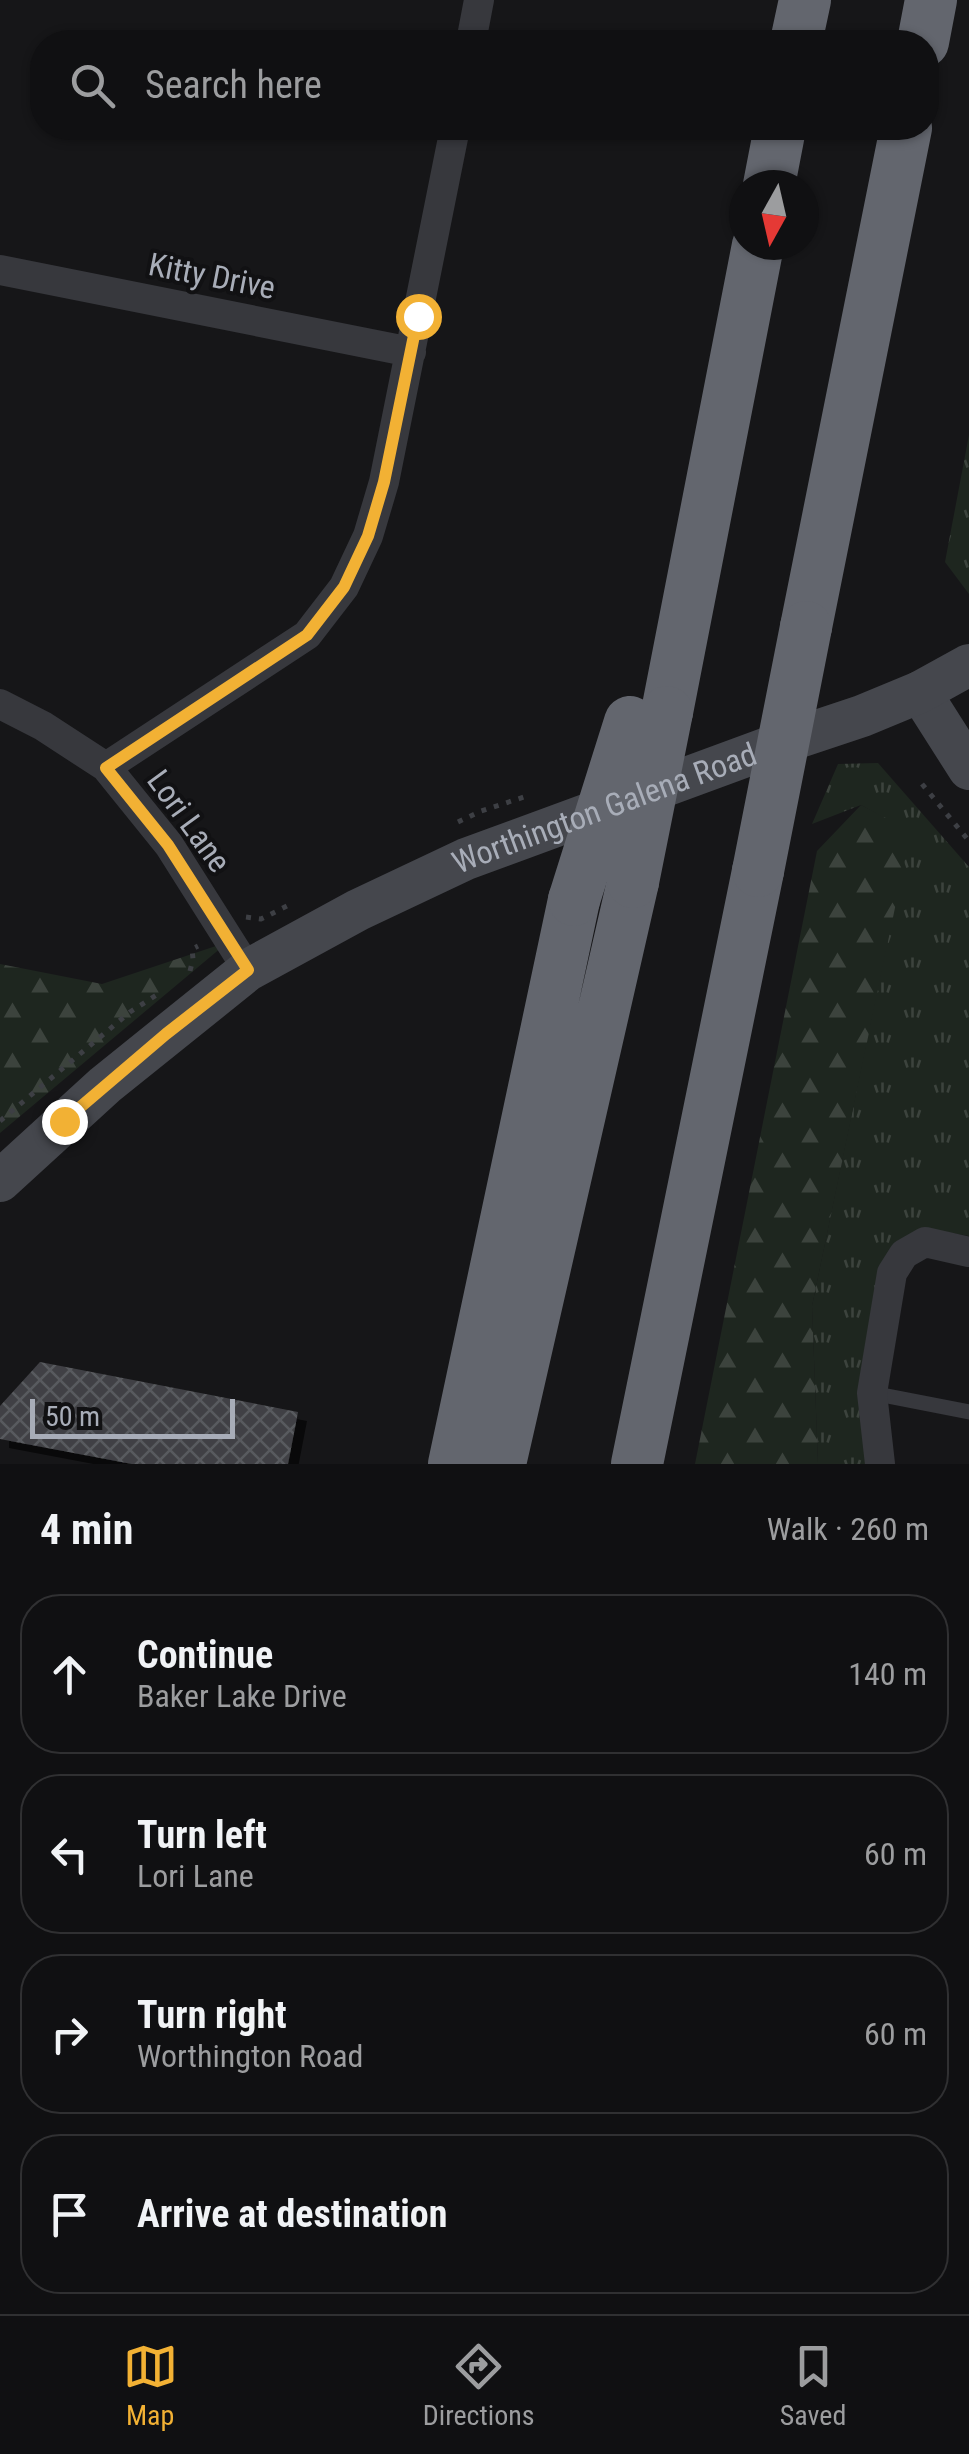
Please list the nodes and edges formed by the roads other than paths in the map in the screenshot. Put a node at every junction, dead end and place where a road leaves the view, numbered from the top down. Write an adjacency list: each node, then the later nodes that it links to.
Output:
1 (479, 0): 4 (street)
2 (805, 0): 5 (highway)
3 (931, 0): 6 (highway)
4 (473, 30)
5 (799, 30)
6 (925, 30)
7 (452, 140): 13 (street)
8 (778, 140): 10 (highway)
9 (904, 140): 27 (highway, bridge)
10 (772, 170)
11 (755, 260): 17 (highway)
12 (0, 270): 13 (street, Kitty Drive)
13 (412, 352): 18 (street)
14 (969, 666): 15 (main road, Worthington Galena Road)
15 (920, 692): 19 (main road); 20 (main road, Worthington Galena Road)
16 (0, 704): 18 (street, Lori Lane)
17 (648, 717): 25 (highway, bridge); 26 (highway, bridge)
18 (106, 768): 20 (street, Lori Lane)
19 (969, 769)
20 (248, 970): 21 (main road, Worthington Galena Road)
21 (0, 1180)
22 (969, 1252): 23 (street)
23 (872, 1393): 24 (lane); 28 (street)
24 (969, 1412)
25 (454, 1464)
26 (500, 1464)
27 (640, 1464)
28 (880, 1464)

